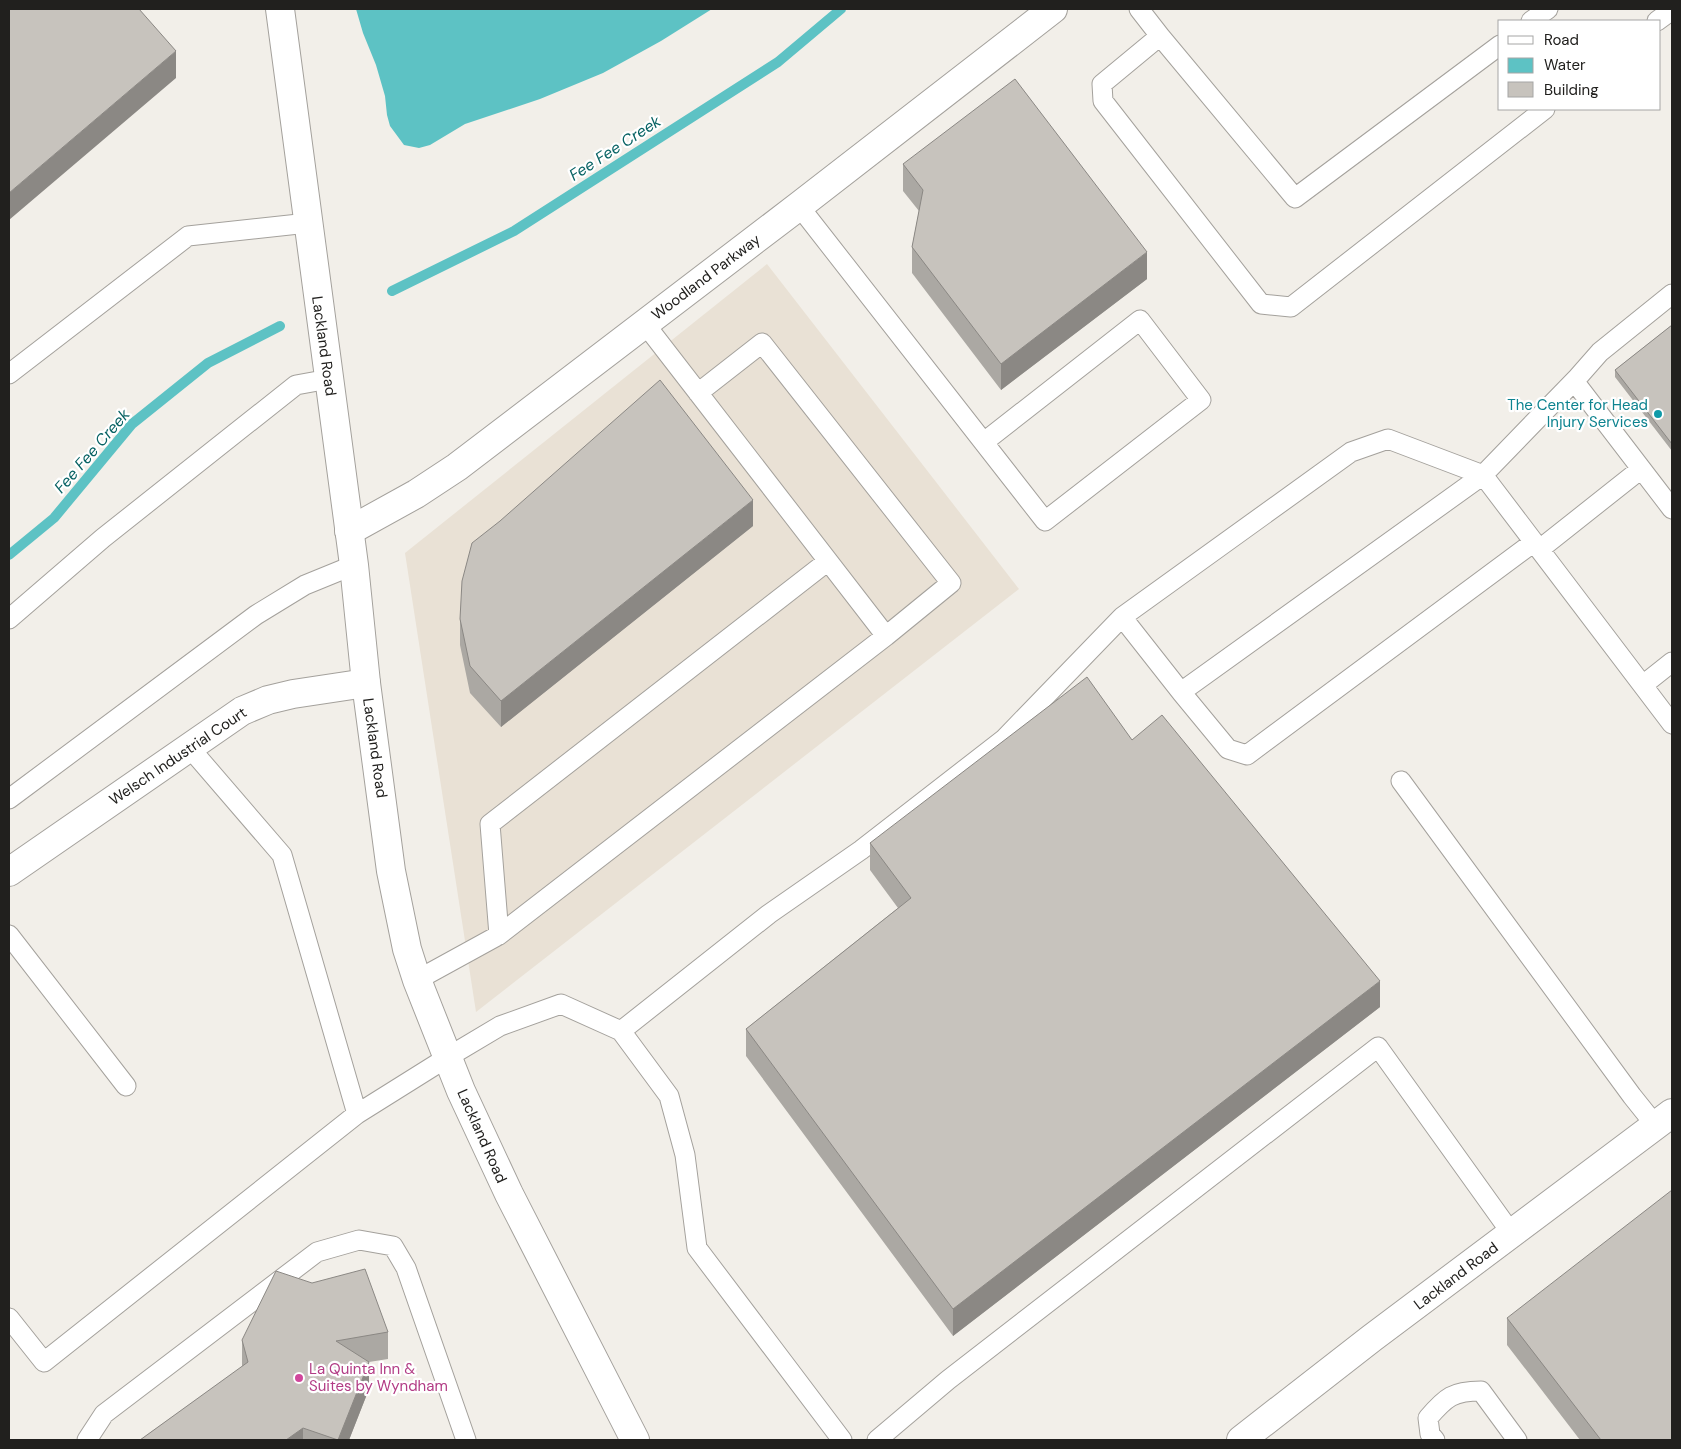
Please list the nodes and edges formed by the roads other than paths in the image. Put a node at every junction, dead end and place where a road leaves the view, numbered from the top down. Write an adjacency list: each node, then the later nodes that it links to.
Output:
1 (280, 9): 12 (street, Lackland Road)
2 (1053, 9): 11 (street, Woodland Parkway)
3 (1139, 9): 8 (lane)
4 (1548, 9): 6 (lane)
5 (1672, 10): 7 (lane)
6 (1532, 20)
7 (1658, 20)
8 (1160, 36): 9 (lane); 10 (lane)
9 (1498, 46)
10 (1544, 110)
11 (799, 206): 14 (street, Woodland Parkway); 19 (lane)
12 (308, 223): 15 (lane); 16 (street, Lackland Road)
13 (1672, 294): 17 (lane)
14 (644, 324): 18 (lane); 23 (street, Woodland Parkway)
15 (9, 374)
16 (329, 379): 23 (street, Lackland Road); 28 (lane)
17 (1574, 381): 20 (lane); 21 (lane)
18 (698, 394): 25 (lane); 29 (lane)
19 (984, 442): 19 (lane)
20 (1641, 469): 22 (lane); 24 (lane)
21 (1483, 475): 24 (lane); 27 (lane); 33 (lane)
22 (1672, 509)
23 (350, 530): 26 (street, Lackland Road)
24 (1537, 546): 32 (lane); 33 (lane)
25 (828, 561): 29 (lane); 40 (lane)
26 (354, 565): 31 (street, Lackland Road); 37 (lane)
27 (1122, 617): 33 (lane); 42 (lane)
28 (9, 618)
29 (886, 636): 40 (lane)
30 (1672, 662): 32 (lane)
31 (366, 683): 35 (street, Welsch Industrial Court); 41 (street, Lackland Road)
32 (1643, 684): 34 (lane)
33 (1181, 692)
34 (1672, 724)
35 (189, 747): 38 (street, Welsch Industrial Court); 45 (lane)
36 (1401, 781): 46 (lane)
37 (9, 799)
38 (9, 872)
39 (9, 936): 44 (lane)
40 (499, 936): 41 (lane)
41 (417, 980): 43 (street, Lackland Road)
42 (621, 1031): 43 (lane); 52 (lane)
43 (448, 1057): 45 (lane); 51 (street, Lackland Road)
44 (126, 1086)
45 (357, 1114): 48 (lane)
46 (1664, 1119): 47 (street, Lackland Road)
47 (1512, 1234): 53 (lane); 54 (street, Lackland Road)
48 (9, 1318)
49 (87, 1440): 50 (lane)
50 (466, 1440)
51 (635, 1440)
52 (842, 1440)
53 (877, 1440)
54 (1241, 1440)
55 (1435, 1440): 56 (lane)
56 (1517, 1440)

